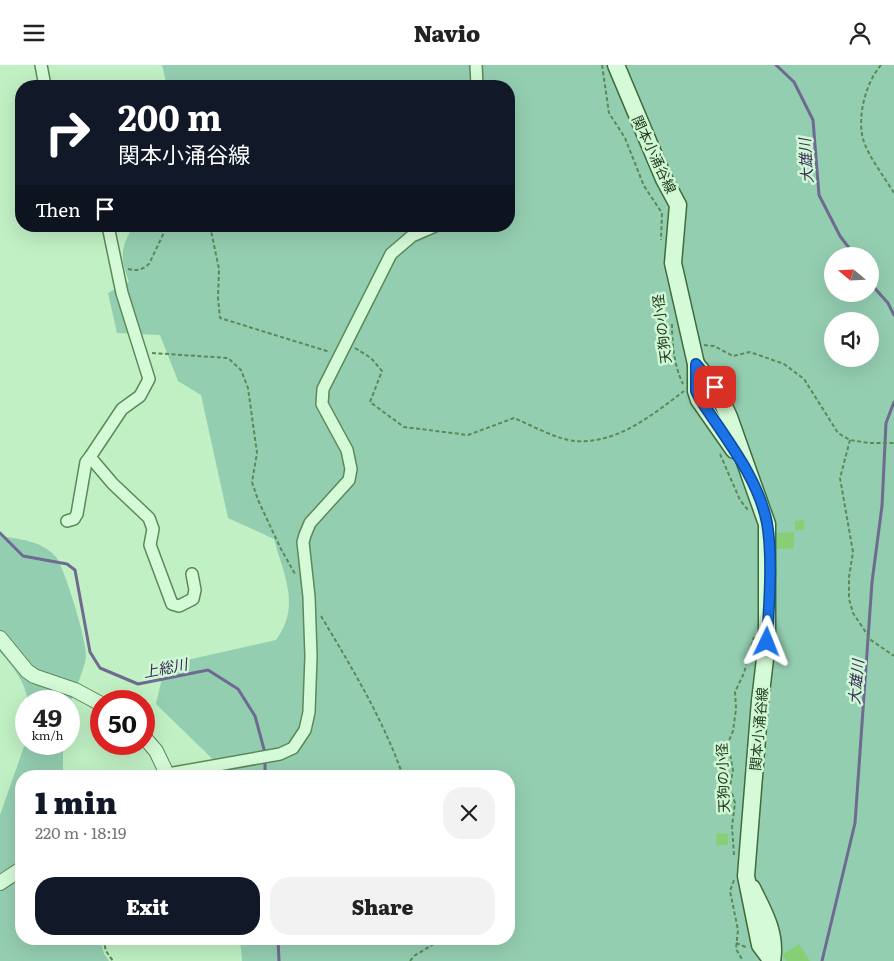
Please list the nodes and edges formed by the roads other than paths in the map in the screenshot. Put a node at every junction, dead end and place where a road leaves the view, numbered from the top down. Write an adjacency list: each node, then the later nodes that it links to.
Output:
1 (41, 65): 4 (street)
2 (476, 65): 5 (street)
3 (616, 65): 18 (main road, 関本小涌谷線)
4 (44, 80)
5 (477, 80)
6 (109, 232): 8 (street)
7 (420, 232): 15 (street)
8 (90, 457): 9 (street); 10 (street)
9 (67, 521)
10 (192, 573)
11 (0, 638): 12 (street)
12 (90, 698)
13 (155, 750): 14 (street)
14 (166, 770)
15 (195, 770)
16 (15, 873): 17 (street)
17 (0, 883)
18 (772, 961)

